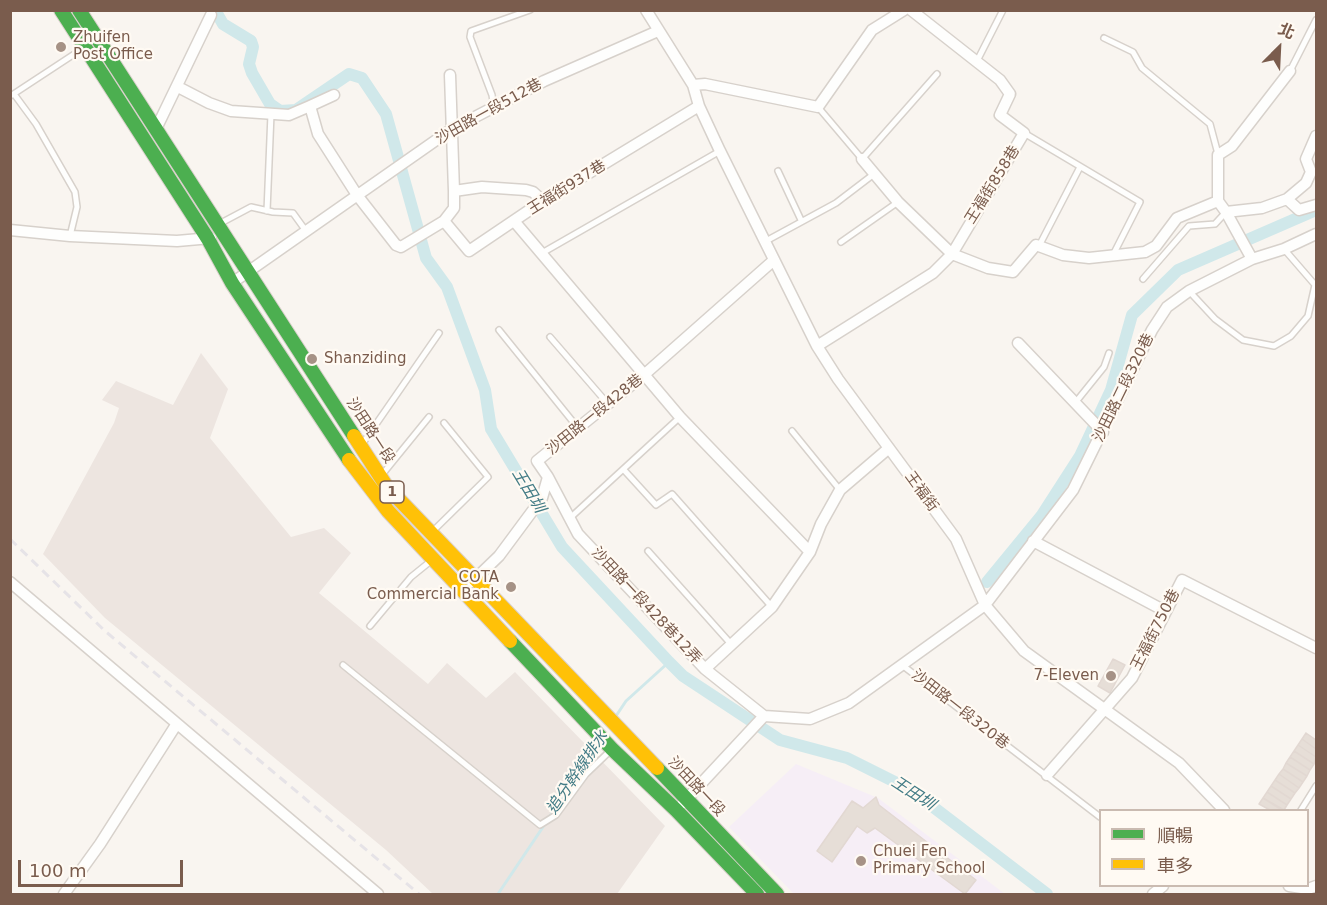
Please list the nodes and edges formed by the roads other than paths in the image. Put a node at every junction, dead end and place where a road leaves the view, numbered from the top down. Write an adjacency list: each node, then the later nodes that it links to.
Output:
1 (61, 10): 12 (main road, 沙田路一段 / 1)
2 (79, 10): 26 (main road, 沙田路一段 / 1)
3 (530, 10): 24 (lane)
4 (646, 10): 10 (street)
5 (904, 10): 23 (street)
6 (911, 10): 13 (street, 王福街858巷)
7 (1003, 10): 13 (lane)
8 (212, 15): 18 (street)
9 (1317, 20): 14 (lane)
10 (658, 31): 17 (street); 24 (street, 沙田路一段512巷)
11 (1104, 39): 31 (lane)
12 (85, 47): 19 (lane); 53 (main road, 沙田路一段 / 1)
13 (976, 62): 28 (street, 王福街858巷)
14 (1290, 70): 31 (street)
15 (937, 74): 32 (lane)
16 (450, 75): 27 (street)
17 (693, 85): 22 (street); 23 (street)
18 (178, 87): 25 (street); 26 (street)
19 (12, 95): 52 (lane)
20 (334, 95): 21 (street)
21 (310, 106): 25 (street); 37 (street)
22 (699, 106): 30 (street, 王福街); 39 (street, 王福街937巷)
23 (818, 106): 32 (lane)
24 (494, 108): 27 (street, 沙田路一段512巷)
25 (271, 114): 43 (lane)
26 (156, 129): 48 (main road, 沙田路一段 / 1)
27 (452, 129): 36 (street); 37 (street, 沙田路一段512巷)
28 (1024, 133): 33 (lane); 59 (street, 王福街858巷)
29 (1317, 136): 38 (street)
30 (720, 151): 54 (street, 王福街); 58 (lane)
31 (1218, 155): 40 (street)
32 (862, 159): 35 (street)
33 (1080, 167): 56 (lane); 60 (lane)
34 (778, 171): 45 (lane)
35 (874, 174): 41 (street); 45 (lane)
36 (454, 191): 39 (street); 46 (street)
37 (357, 195): 46 (street); 50 (street, 沙田路一段512巷)
38 (1287, 199): 42 (street); 44 (street)
39 (543, 201): 47 (street, 王福街937巷)
40 (1218, 201): 44 (street); 60 (street)
41 (898, 202): 55 (lane); 59 (street)
42 (1317, 205)
43 (267, 211): 48 (lane); 50 (lane)
44 (1226, 212): 61 (street); 64 (lane)
45 (801, 220): 54 (lane)
46 (444, 221): 47 (street, 王福街937巷)
47 (514, 221): 58 (street)
48 (221, 229): 53 (street); 63 (main road, 沙田路一段 / 1)
49 (10, 230): 52 (street)
50 (306, 231): 63 (street, 沙田路一段512巷)
51 (1317, 234): 57 (street, 沙田路二段320巷)
52 (70, 236): 53 (street)
53 (208, 239): 65 (main road, 沙田路一段 / 1)
54 (764, 242): 62 (street, 王福街)
55 (841, 242)
56 (1039, 246): 59 (street); 60 (street)
57 (1284, 249): 61 (street, 沙田路二段320巷); 66 (lane)
58 (541, 254): 74 (street)
59 (952, 254): 72 (street, 王福街858巷)
60 (1113, 255)
61 (1252, 259): 67 (street, 沙田路二段320巷)
62 (774, 260): 72 (street, 王福街); 74 (street, 沙田路一段428巷)
63 (246, 272): 65 (street, 沙田路一段512巷); 83 (main road, 沙田路一段 / 1)
64 (1143, 279)
65 (232, 283): 94 (main road, 沙田路一段 / 1)
66 (1316, 285): 67 (lane)
67 (1189, 291): 82 (street, 沙田路二段320巷)
68 (499, 330): 80 (lane)
69 (439, 333): 83 (lane)
70 (550, 337): 75 (lane)
71 (1018, 343): 76 (street)
72 (817, 346): 84 (street, 王福街)
73 (1109, 353): 76 (lane)
74 (645, 374): 75 (street, 沙田路一段428巷); 78 (street)
75 (608, 404): 80 (street, 沙田路一段428巷)
76 (1074, 404): 82 (street)
77 (429, 417): 86 (lane)
78 (681, 417): 85 (lane); 93 (street)
79 (444, 423): 90 (lane)
80 (578, 428): 87 (street, 沙田路一段428巷)
81 (792, 431): 88 (lane)
82 (1103, 432): 91 (street, 沙田路二段320巷)
83 (360, 447): 86 (main road, 沙田路一段 / 1)
84 (889, 448): 88 (street); 98 (street, 王福街)
85 (624, 470): 89 (lane); 99 (lane)
86 (380, 477): 90 (main road, 沙田路一段 / 1)
87 (548, 477): 89 (street, 沙田路一段428巷12弄); 95 (street, 沙田路一段428巷)
88 (840, 490): 93 (street)
89 (570, 518): 106 (street, 沙田路一段428巷12弄)
90 (431, 533): 95 (main road, 沙田路一段 / 1)
91 (1033, 541): 98 (street, 沙田路二段320巷); 100 (street)
92 (648, 551): 103 (lane)
93 (810, 552): 99 (street)
94 (432, 560): 97 (main road, 沙田路一段 / 1); 101 (lane)
95 (475, 579): 97 (street, 沙田路一段428巷); 113 (main road, 沙田路一段 / 1)
96 (10, 582): 109 (street)
97 (464, 590): 110 (main road, 沙田路一段 / 1)
98 (985, 605): 105 (street, 沙田路一段320巷); 107 (street, 王福街)
99 (772, 607): 103 (street)
100 (1166, 611): 102 (street, 王福街750巷); 107 (street, 王福街750巷)
101 (370, 626)
102 (1315, 643)
103 (731, 644): 106 (street)
104 (343, 665): 110 (lane)
105 (902, 665): 108 (street); 111 (lane, 沙田路一段320巷)
106 (705, 669): 108 (street, 沙田路一段428巷12弄)
107 (1103, 707): 111 (street, 王福街750巷); 114 (street, 王福街)
108 (764, 716): 113 (street)
109 (176, 725): 119 (street); 120 (street)
110 (612, 749): 113 (main road, 沙田路一段 / 1)
111 (1047, 775): 116 (lane, 沙田路一段320巷)
112 (1317, 786): 115 (lane)
113 (681, 805): 121 (main road, 沙田路一段 / 1); 122 (main road, 沙田路一段 / 1)
114 (1223, 809)
115 (1302, 809)
116 (1099, 815)
117 (1317, 886): 118 (street)
118 (1298, 887)
119 (64, 894)
120 (378, 894)
121 (756, 894)
122 (777, 894)

